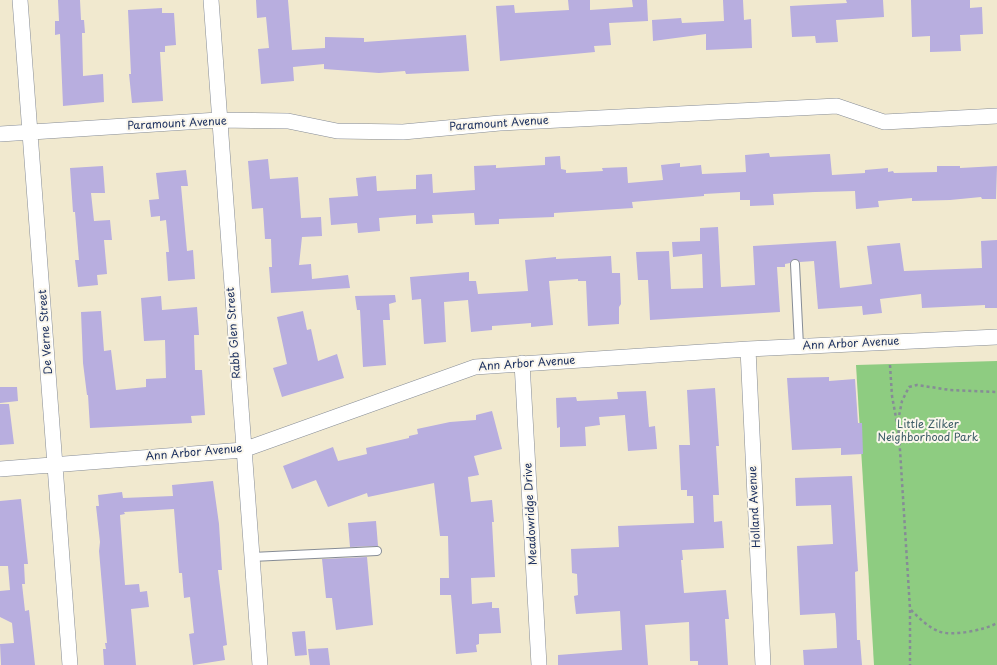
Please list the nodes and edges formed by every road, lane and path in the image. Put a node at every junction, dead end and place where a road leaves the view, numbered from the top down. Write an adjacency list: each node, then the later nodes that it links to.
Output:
1 (20, 0): 5 (street, De Verne Street)
2 (211, 0): 4 (street, Rabb Glen Street)
3 (997, 116): 4 (street, Paramount Avenue)
4 (218, 120): 5 (street, Paramount Avenue); 15 (street, Rabb Glen Street)
5 (30, 132): 6 (street, Paramount Avenue); 16 (street, De Verne Street)
6 (0, 134)
7 (795, 264): 9 (lane)
8 (997, 337): 9 (street, Ann Arbor Avenue)
9 (799, 346): 10 (street, Ann Arbor Avenue)
10 (748, 349): 11 (street, Ann Arbor Avenue); 25 (street, Holland Avenue)
11 (522, 363): 15 (street, Ann Arbor Avenue); 24 (street, Meadowridge Drive)
12 (890, 364): 14 (path)
13 (997, 392): 14 (path)
14 (897, 424): 20 (path)
15 (242, 450): 16 (street, Ann Arbor Avenue); 19 (street, Rabb Glen Street)
16 (55, 465): 17 (street, Ann Arbor Avenue); 22 (street, De Verne Street)
17 (0, 469)
18 (377, 551): 19 (lane)
19 (252, 557): 23 (street, Rabb Glen Street)
20 (910, 610): 21 (path); 26 (path)
21 (997, 623)
22 (70, 665)
23 (260, 665)
24 (539, 665)
25 (763, 665)
26 (910, 665)

